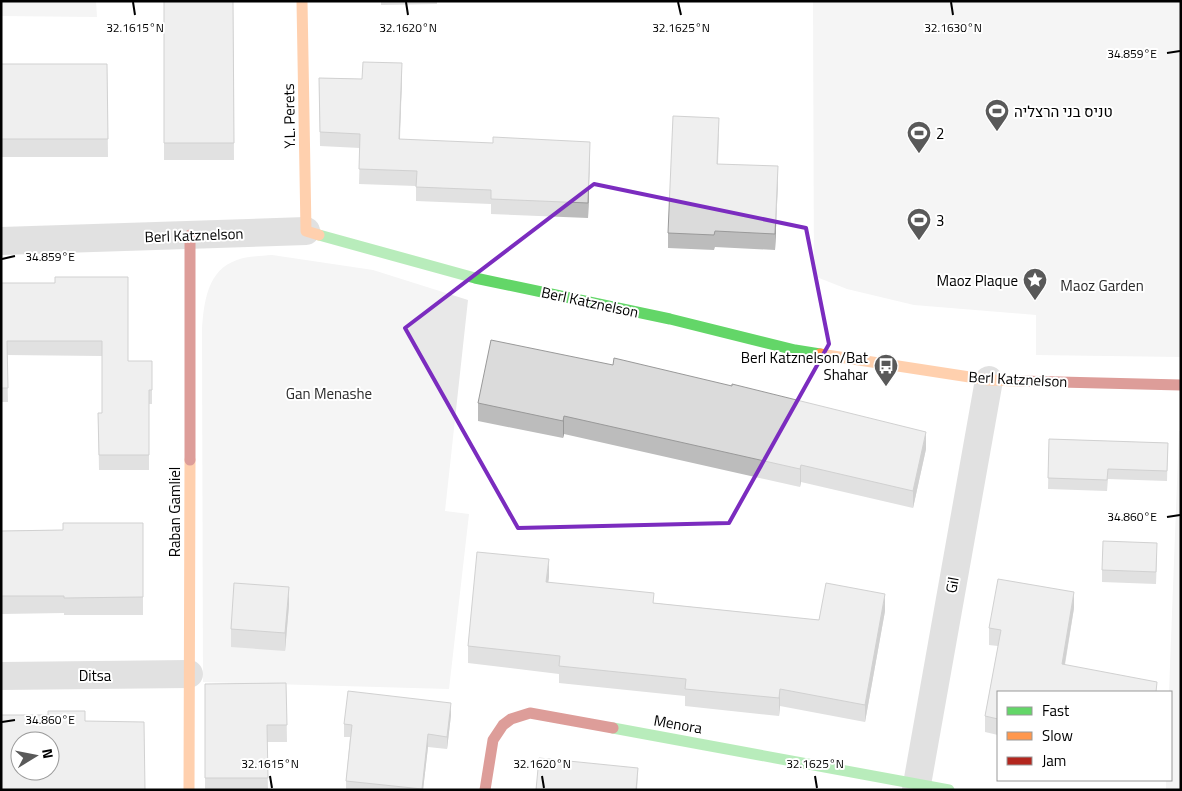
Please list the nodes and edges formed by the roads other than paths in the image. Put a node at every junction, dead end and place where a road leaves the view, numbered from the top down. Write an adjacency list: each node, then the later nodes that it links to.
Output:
1 (302, 1): 2 (street, Y.L. Perets)
2 (306, 231): 3 (street, Berl Katznelson); 5 (street, Berl Katznelson)
3 (190, 235): 4 (street, Berl Katznelson); 7 (street, Raban Gamliel)
4 (1, 241)
5 (988, 380): 6 (street, Berl Katznelson); 9 (street, Gil)
6 (1181, 385)
7 (189, 674): 8 (street, Ditsa); 10 (street, Raban Gamliel)
8 (1, 676)
9 (917, 786): 11 (street, Menora); 12 (street, Menora)
10 (189, 790)
11 (485, 790)
12 (949, 790)

